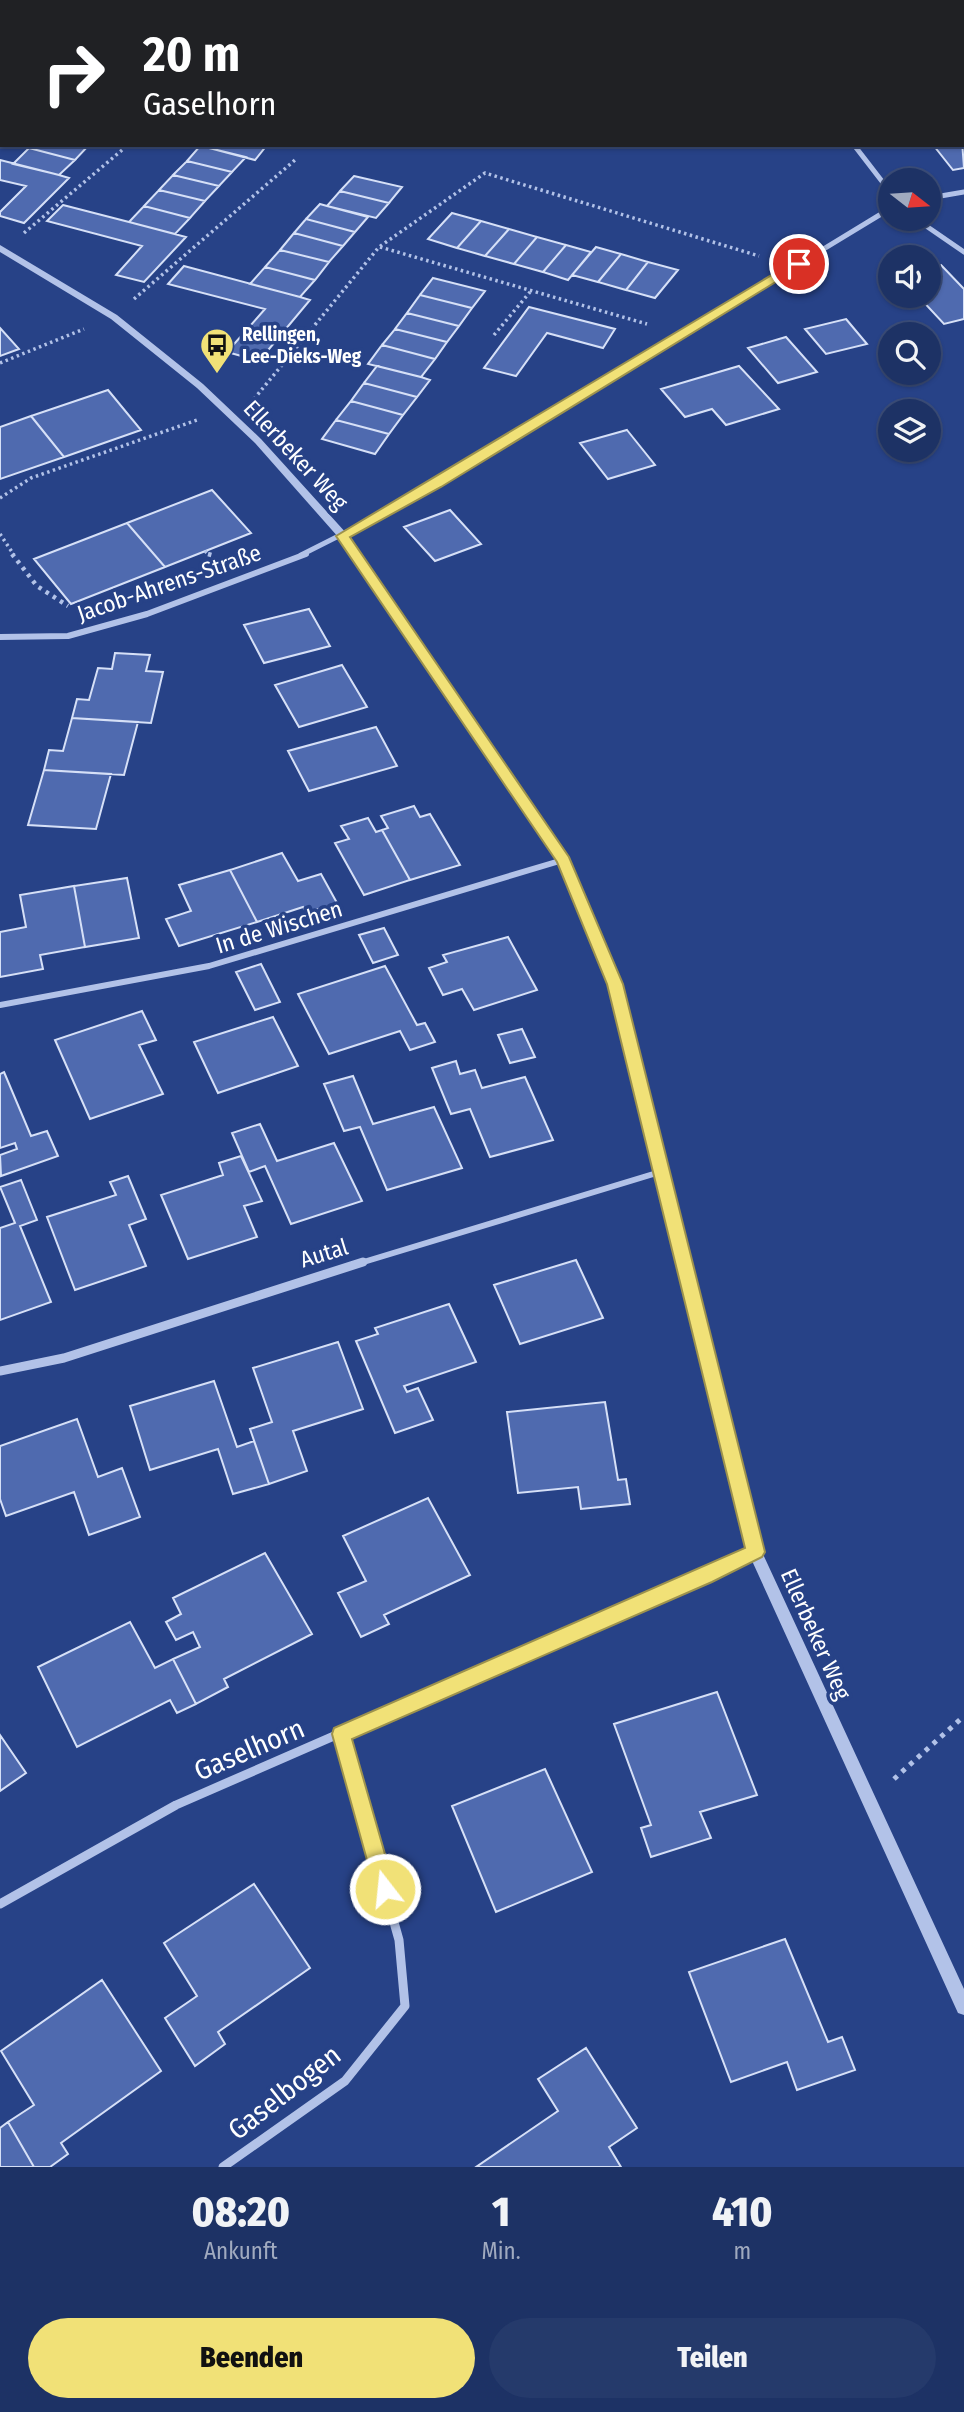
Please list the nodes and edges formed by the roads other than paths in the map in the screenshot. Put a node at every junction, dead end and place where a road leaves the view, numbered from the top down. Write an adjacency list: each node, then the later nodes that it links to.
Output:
1 (856, 147): 2 (street)
2 (878, 176)
3 (964, 192): 4 (street)
4 (942, 196)
5 (878, 216): 9 (street, Jacob-Ahrens-Straße)
6 (933, 231): 8 (street)
7 (0, 248): 9 (street, Ellerbeker Weg)
8 (964, 253)
9 (343, 536): 10 (street, Jacob-Ahrens-Straße); 11 (street, Ellerbeker Weg)
10 (0, 637)
11 (563, 860): 12 (street, In de Wischen); 13 (street, Ellerbeker Weg)
12 (0, 1005)
13 (660, 1172): 14 (street, Autal); 15 (street, Ellerbeker Weg)
14 (0, 1371)
15 (755, 1552): 16 (street, Gaselhorn); 18 (street, Ellerbeker Weg)
16 (341, 1734): 17 (street, Gaselhorn); 19 (street, Gaselbogen)
17 (0, 1904)
18 (964, 2007)
19 (223, 2167)

